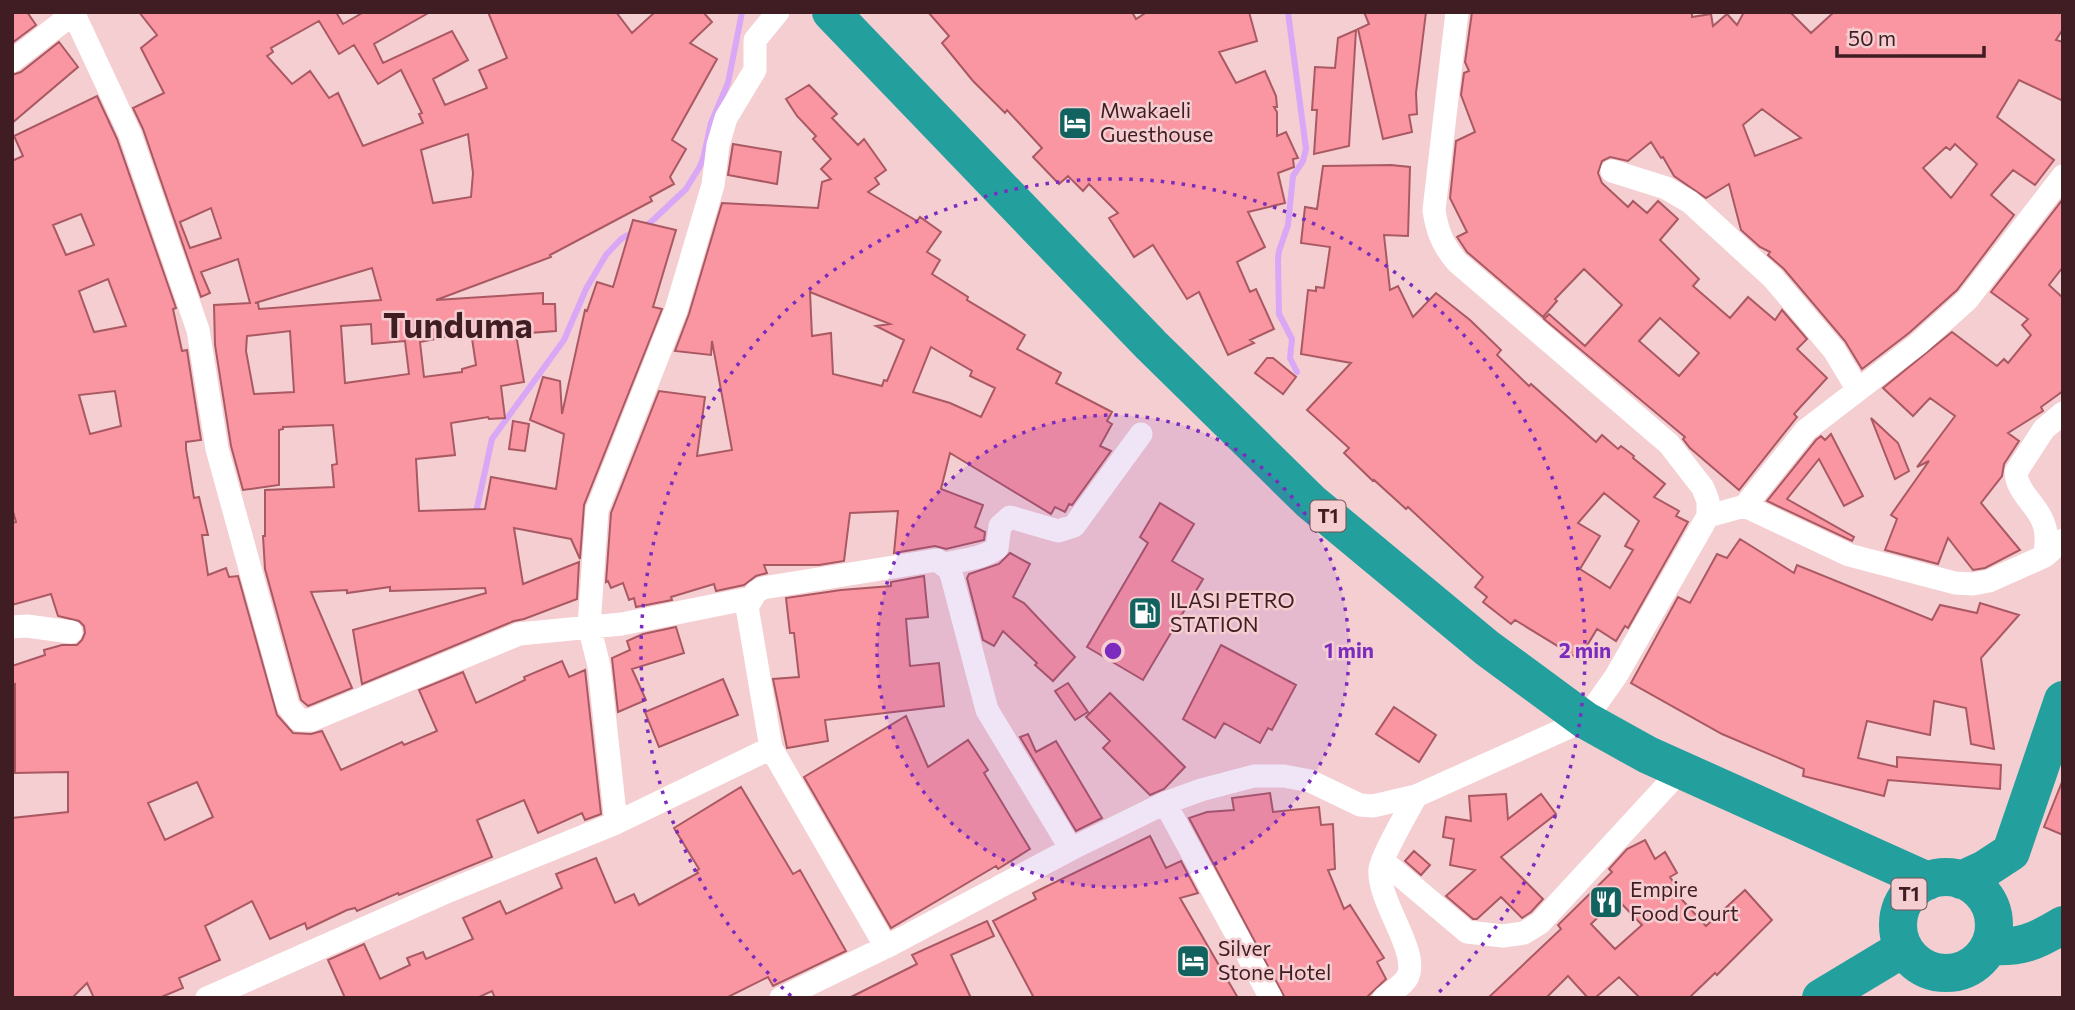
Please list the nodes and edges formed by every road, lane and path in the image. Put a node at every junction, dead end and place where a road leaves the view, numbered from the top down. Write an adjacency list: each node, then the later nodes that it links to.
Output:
1 (778, 12): 17 (street)
2 (831, 12): 21 (highway, T1)
3 (1457, 12): 12 (street)
4 (73, 13): 5 (street); 17 (street)
5 (12, 61)
6 (1612, 170): 8 (street)
7 (2063, 176): 8 (street)
8 (1858, 390): 11 (street)
9 (2063, 413): 14 (street)
10 (1141, 434): 15 (street)
11 (1745, 506): 12 (street); 14 (street)
12 (1708, 516): 21 (street)
13 (2063, 540): 14 (street)
14 (2045, 556)
15 (944, 564): 16 (street); 27 (street)
16 (751, 598): 17 (street); 22 (street)
17 (589, 626): 26 (street)
18 (12, 627): 19 (street)
19 (71, 632)
20 (2063, 700): 29 (highway, T1)
21 (1586, 720): 23 (highway, T1); 24 (street)
22 (771, 748): 26 (street); 32 (street)
23 (1681, 770): 28 (street); 29 (highway, T1)
24 (1416, 796): 25 (street); 28 (street)
25 (1165, 803): 27 (street); 36 (street)
26 (616, 823): 34 (street)
27 (1071, 849): 32 (street)
28 (1383, 861): 37 (street)
29 (1944, 881): 31 (highway, T1); 33 (highway, T1)
30 (2063, 925): 31 (highway)
31 (1989, 946): 33 (highway)
32 (886, 947): 35 (street)
33 (1905, 948): 38 (highway)
34 (207, 998)
35 (781, 998)
36 (1271, 998)
37 (1384, 998)
38 (1821, 998)

